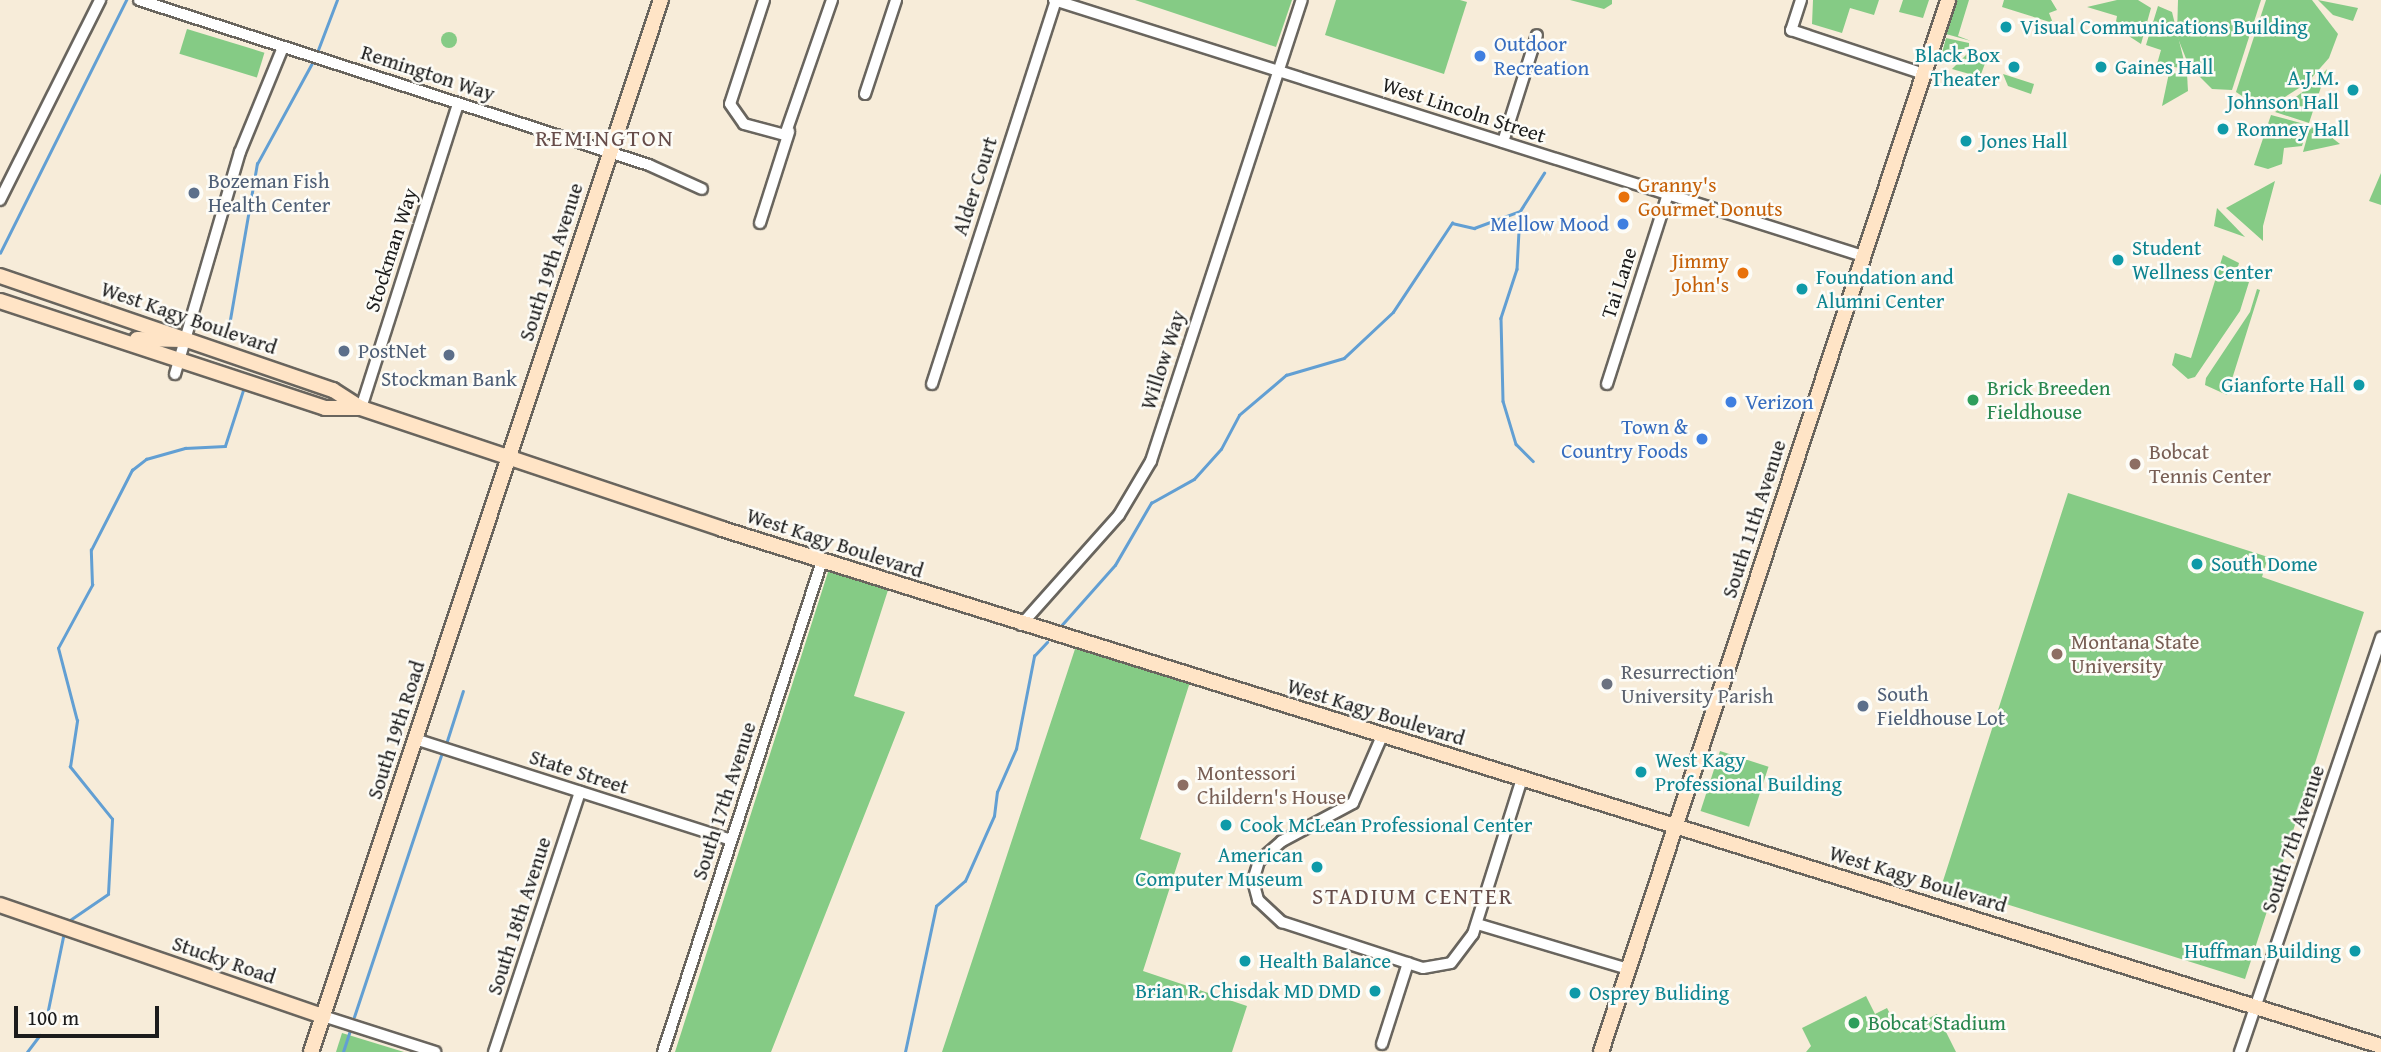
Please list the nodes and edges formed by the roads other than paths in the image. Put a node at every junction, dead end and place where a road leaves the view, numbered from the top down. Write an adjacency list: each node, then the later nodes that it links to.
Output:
1 (100, 0): 22 (street)
2 (139, 0): 12 (street, Remington Way)
3 (660, 0): 19 (main road, South 19th Avenue)
4 (764, 0): 17 (street)
5 (832, 0): 17 (street)
6 (896, 0): 15 (street)
7 (1055, 0): 13 (street, West Lincoln Street); 33 (street, Alder Court)
8 (1301, 0): 13 (street, Willow Way)
9 (1801, 0): 14 (street)
10 (1948, 0): 14 (main road, South 11th Avenue)
11 (1537, 35): 18 (street)
12 (284, 47): 16 (street, Remington Way); 30 (street)
13 (1278, 71): 18 (street, West Lincoln Street); 38 (street, Willow Way)
14 (1924, 74): 24 (main road, South 11th Avenue)
15 (865, 94)
16 (458, 104): 19 (street, Remington Way); 35 (street, Stockman Way)
17 (789, 132): 23 (street)
18 (1503, 142): 21 (street, West Lincoln Street)
19 (610, 152): 20 (street, Remington Way); 36 (main road, South 19th Avenue)
20 (702, 189)
21 (1668, 194): 24 (street, West Lincoln Street); 34 (street, Tai Lane)
22 (0, 200)
23 (760, 223)
24 (1863, 256): 44 (main road, South 11th Avenue)
25 (0, 276): 28 (main road, West Kagy Boulevard)
26 (0, 284): 28 (main road)
27 (0, 300): 29 (main road, West Kagy Boulevard)
28 (94, 308): 30 (main road, West Kagy Boulevard)
29 (61, 321): 30 (main road); 31 (main road, West Kagy Boulevard)
30 (187, 340): 31 (street); 32 (main road, West Kagy Boulevard)
31 (178, 367): 32 (main road); 35 (main road, West Kagy Boulevard)
32 (297, 377): 35 (main road, West Kagy Boulevard)
33 (932, 384)
34 (1607, 384)
35 (361, 408): 36 (main road, West Kagy Boulevard)
36 (508, 457): 37 (main road, West Kagy Boulevard); 41 (main road, South 19th Road)
37 (822, 561): 38 (main road, West Kagy Boulevard); 45 (street, South 17th Avenue)
38 (1021, 625): 40 (main road, West Kagy Boulevard)
39 (2381, 637): 50 (street, South 7th Avenue)
40 (1382, 736): 42 (main road, West Kagy Boulevard); 48 (street)
41 (415, 739): 43 (street, State Street); 51 (main road, South 19th Road)
42 (1522, 779): 44 (main road, West Kagy Boulevard); 47 (street)
43 (580, 792): 45 (street, State Street); 56 (street, South 18th Avenue)
44 (1677, 825): 49 (main road, South 11th Avenue); 50 (main road, West Kagy Boulevard)
45 (731, 840): 57 (street, South 17th Avenue)
46 (0, 905): 51 (main road, Stucky Road)
47 (1477, 923): 48 (street); 49 (street)
48 (1408, 963): 52 (street)
49 (1628, 969): 58 (main road, South 11th Avenue)
50 (2255, 1005): 53 (main road, West Kagy Boulevard); 59 (street, South 7th Avenue)
51 (323, 1016): 54 (main road); 55 (street, Stucky Road)
52 (1382, 1044)
53 (2381, 1046)
54 (311, 1052)
55 (435, 1052)
56 (494, 1052)
57 (663, 1052)
58 (1601, 1052)
59 (2240, 1052)

